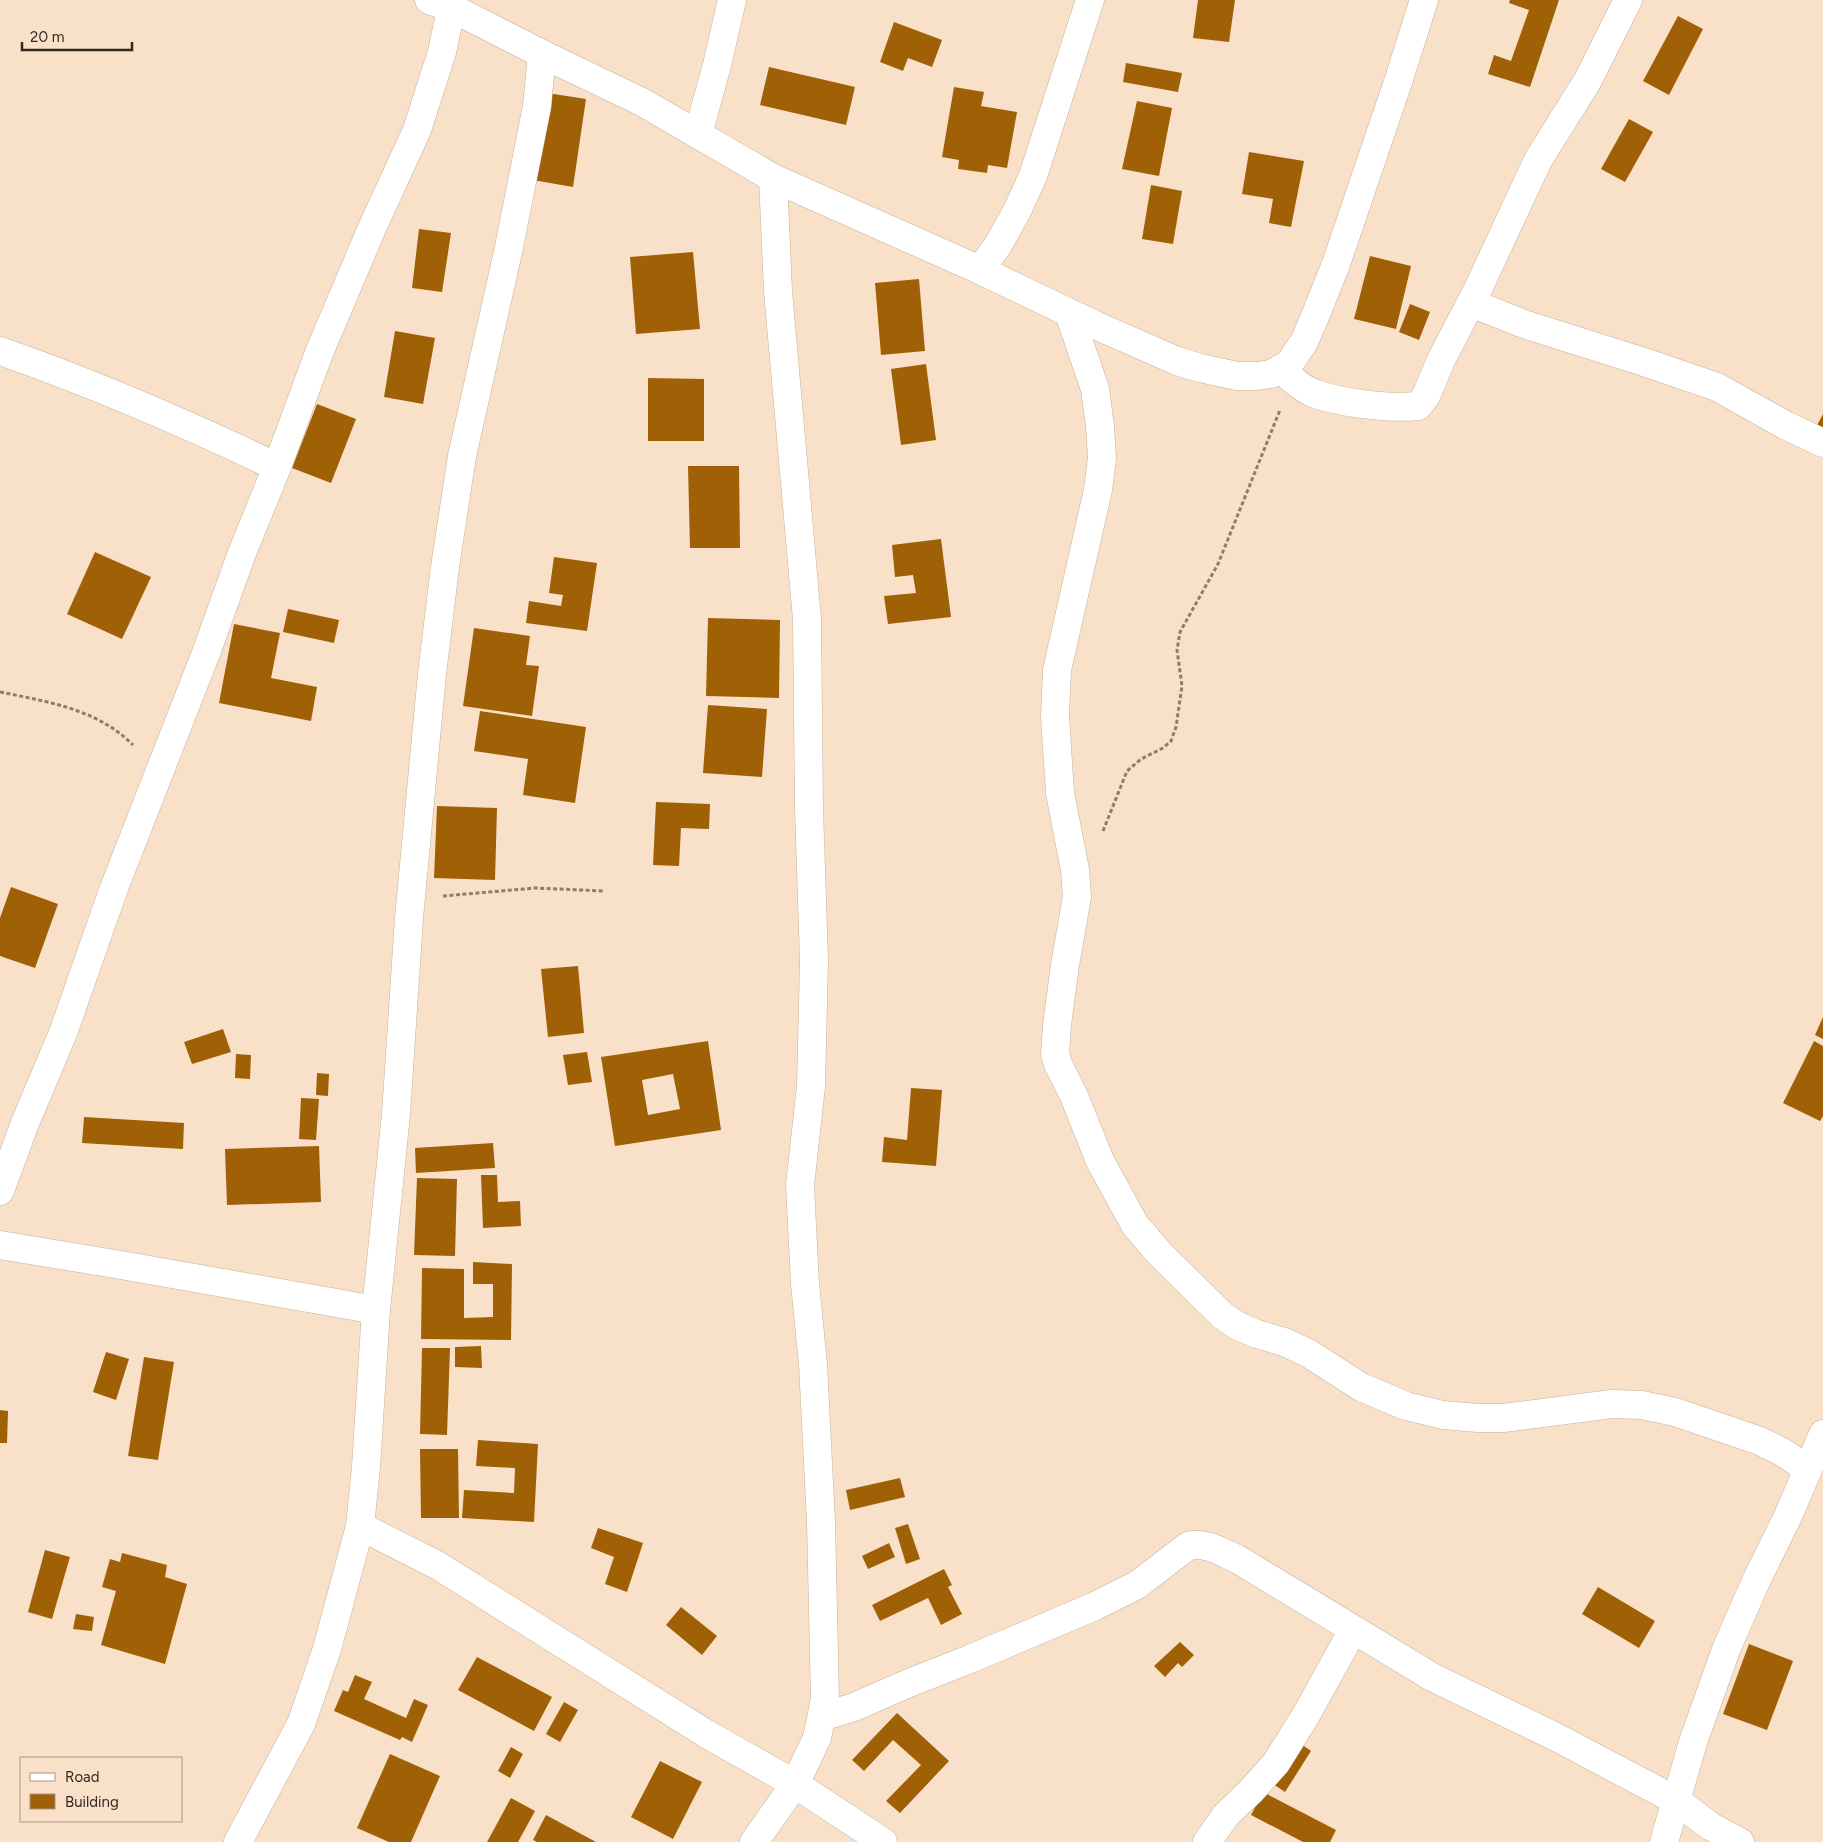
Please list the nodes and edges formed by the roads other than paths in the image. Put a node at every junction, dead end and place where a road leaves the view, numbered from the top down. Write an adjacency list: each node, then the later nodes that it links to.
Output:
1 (732, 0): 7 (street)
2 (1090, 0): 9 (street)
3 (1424, 0): 13 (street)
4 (1628, 0): 10 (street)
5 (444, 3): 6 (street); 15 (street)
6 (542, 54): 7 (street); 18 (street)
7 (698, 134): 8 (street)
8 (773, 178): 9 (street); 23 (street)
9 (980, 270): 11 (street)
10 (1471, 303): 13 (street); 14 (street)
11 (1069, 313): 13 (street); 20 (street)
12 (0, 351): 15 (street)
13 (1288, 375)
14 (1823, 443)
15 (277, 467): 16 (street)
16 (0, 1191)
17 (0, 1246): 18 (street)
18 (376, 1310): 21 (street)
19 (1823, 1434): 20 (street)
20 (1808, 1468): 25 (street)
21 (360, 1526): 24 (street); 26 (street)
22 (1353, 1630): 23 (street); 25 (street); 29 (street)
23 (822, 1717): 24 (street)
24 (795, 1784): 27 (street); 28 (street)
25 (1677, 1801): 30 (street); 31 (street)
26 (238, 1842)
27 (754, 1842)
28 (883, 1842)
29 (1208, 1842)
30 (1664, 1842)
31 (1740, 1842)

